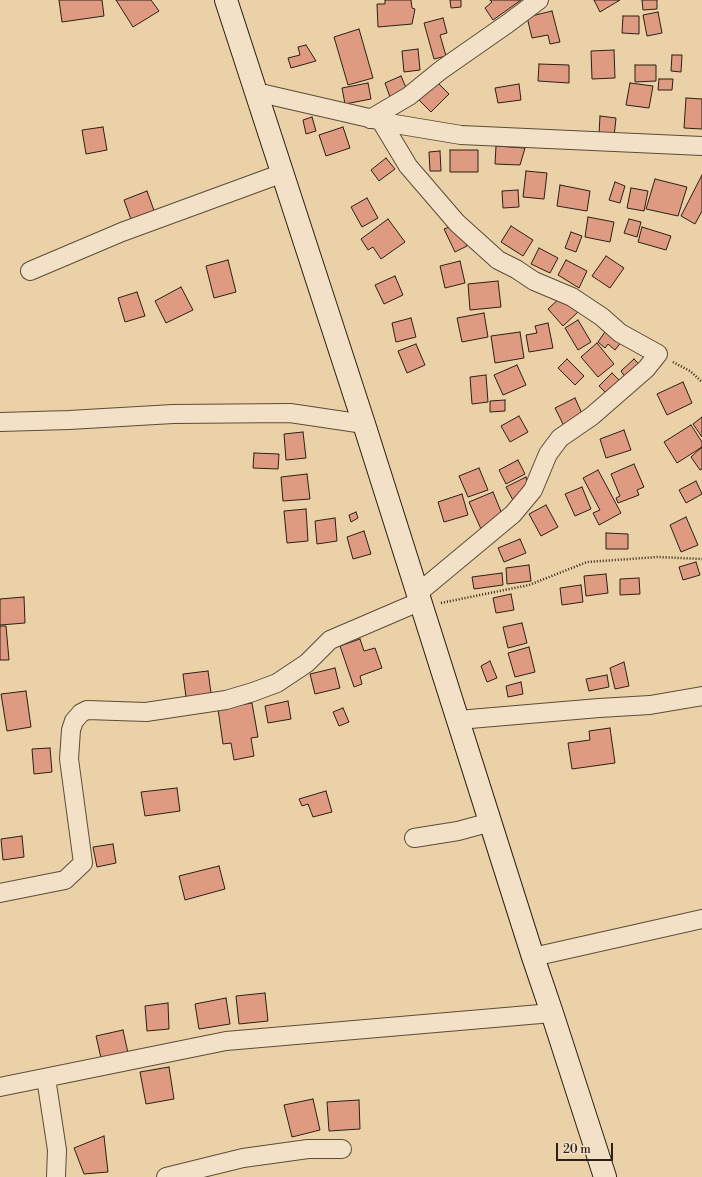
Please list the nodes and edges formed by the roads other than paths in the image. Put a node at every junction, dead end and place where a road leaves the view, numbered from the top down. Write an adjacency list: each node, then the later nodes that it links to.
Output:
1 (226, 0): 3 (main road)
2 (539, 0): 4 (street)
3 (256, 92): 4 (street); 6 (main road)
4 (375, 120): 5 (street); 10 (street)
5 (702, 146)
6 (283, 173): 7 (street); 9 (main road)
7 (30, 271)
8 (0, 422): 9 (street)
9 (364, 424): 10 (main road)
10 (421, 600): 12 (main road); 15 (street)
11 (702, 696): 12 (street)
12 (458, 720): 13 (main road)
13 (491, 822): 14 (street); 17 (main road)
14 (414, 838)
15 (0, 893)
16 (702, 919): 17 (street)
17 (533, 957): 18 (main road)
18 (552, 1013): 19 (street); 24 (main road)
19 (46, 1078): 20 (street); 22 (street)
20 (0, 1087)
21 (342, 1149): 23 (street)
22 (56, 1177)
23 (166, 1177)
24 (605, 1177)

